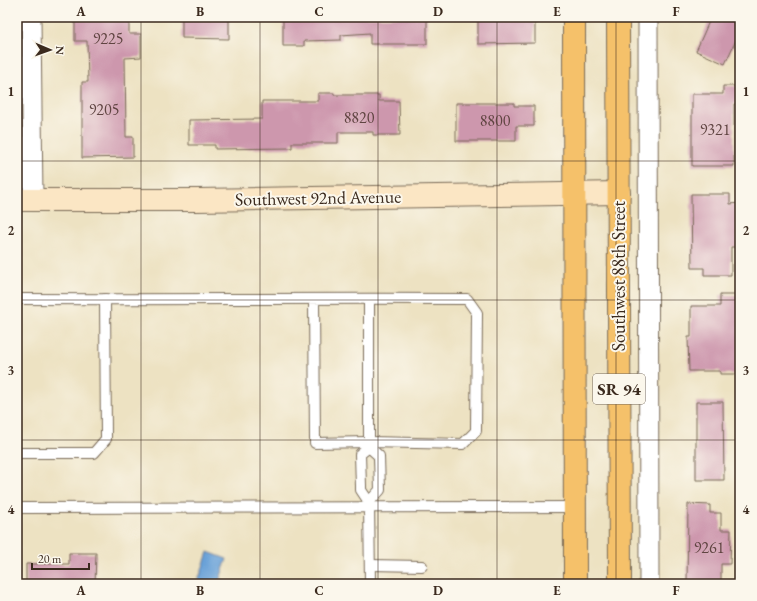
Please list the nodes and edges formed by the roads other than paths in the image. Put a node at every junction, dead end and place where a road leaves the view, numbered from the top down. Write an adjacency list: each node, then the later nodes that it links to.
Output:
1 (31, 17): 5 (street)
2 (574, 17): 7 (main road, SR 94)
3 (618, 17): 6 (main road, Southwest 88th Street / SR 94)
4 (648, 17): 23 (street, Southwest 88th Street)
5 (24, 46): 8 (street)
6 (619, 193): 7 (street, Southwest 92nd Avenue); 22 (main road, Southwest 88th Street / SR 94)
7 (574, 194): 8 (street, Southwest 92nd Avenue); 16 (main road, SR 94)
8 (25, 200)
9 (17, 299): 12 (lane)
10 (314, 299): 11 (lane); 12 (lane); 13 (lane)
11 (369, 299): 13 (lane); 13 (lane)
12 (105, 300): 14 (lane)
13 (369, 445): 15 (lane); 15 (lane)
14 (17, 453)
15 (369, 505): 16 (lane); 17 (lane); 18 (lane)
16 (575, 507): 21 (main road, SR 94)
17 (17, 508)
18 (370, 565): 19 (lane); 20 (lane)
19 (422, 566)
20 (370, 584)
21 (575, 584)
22 (620, 584)
23 (650, 584)

